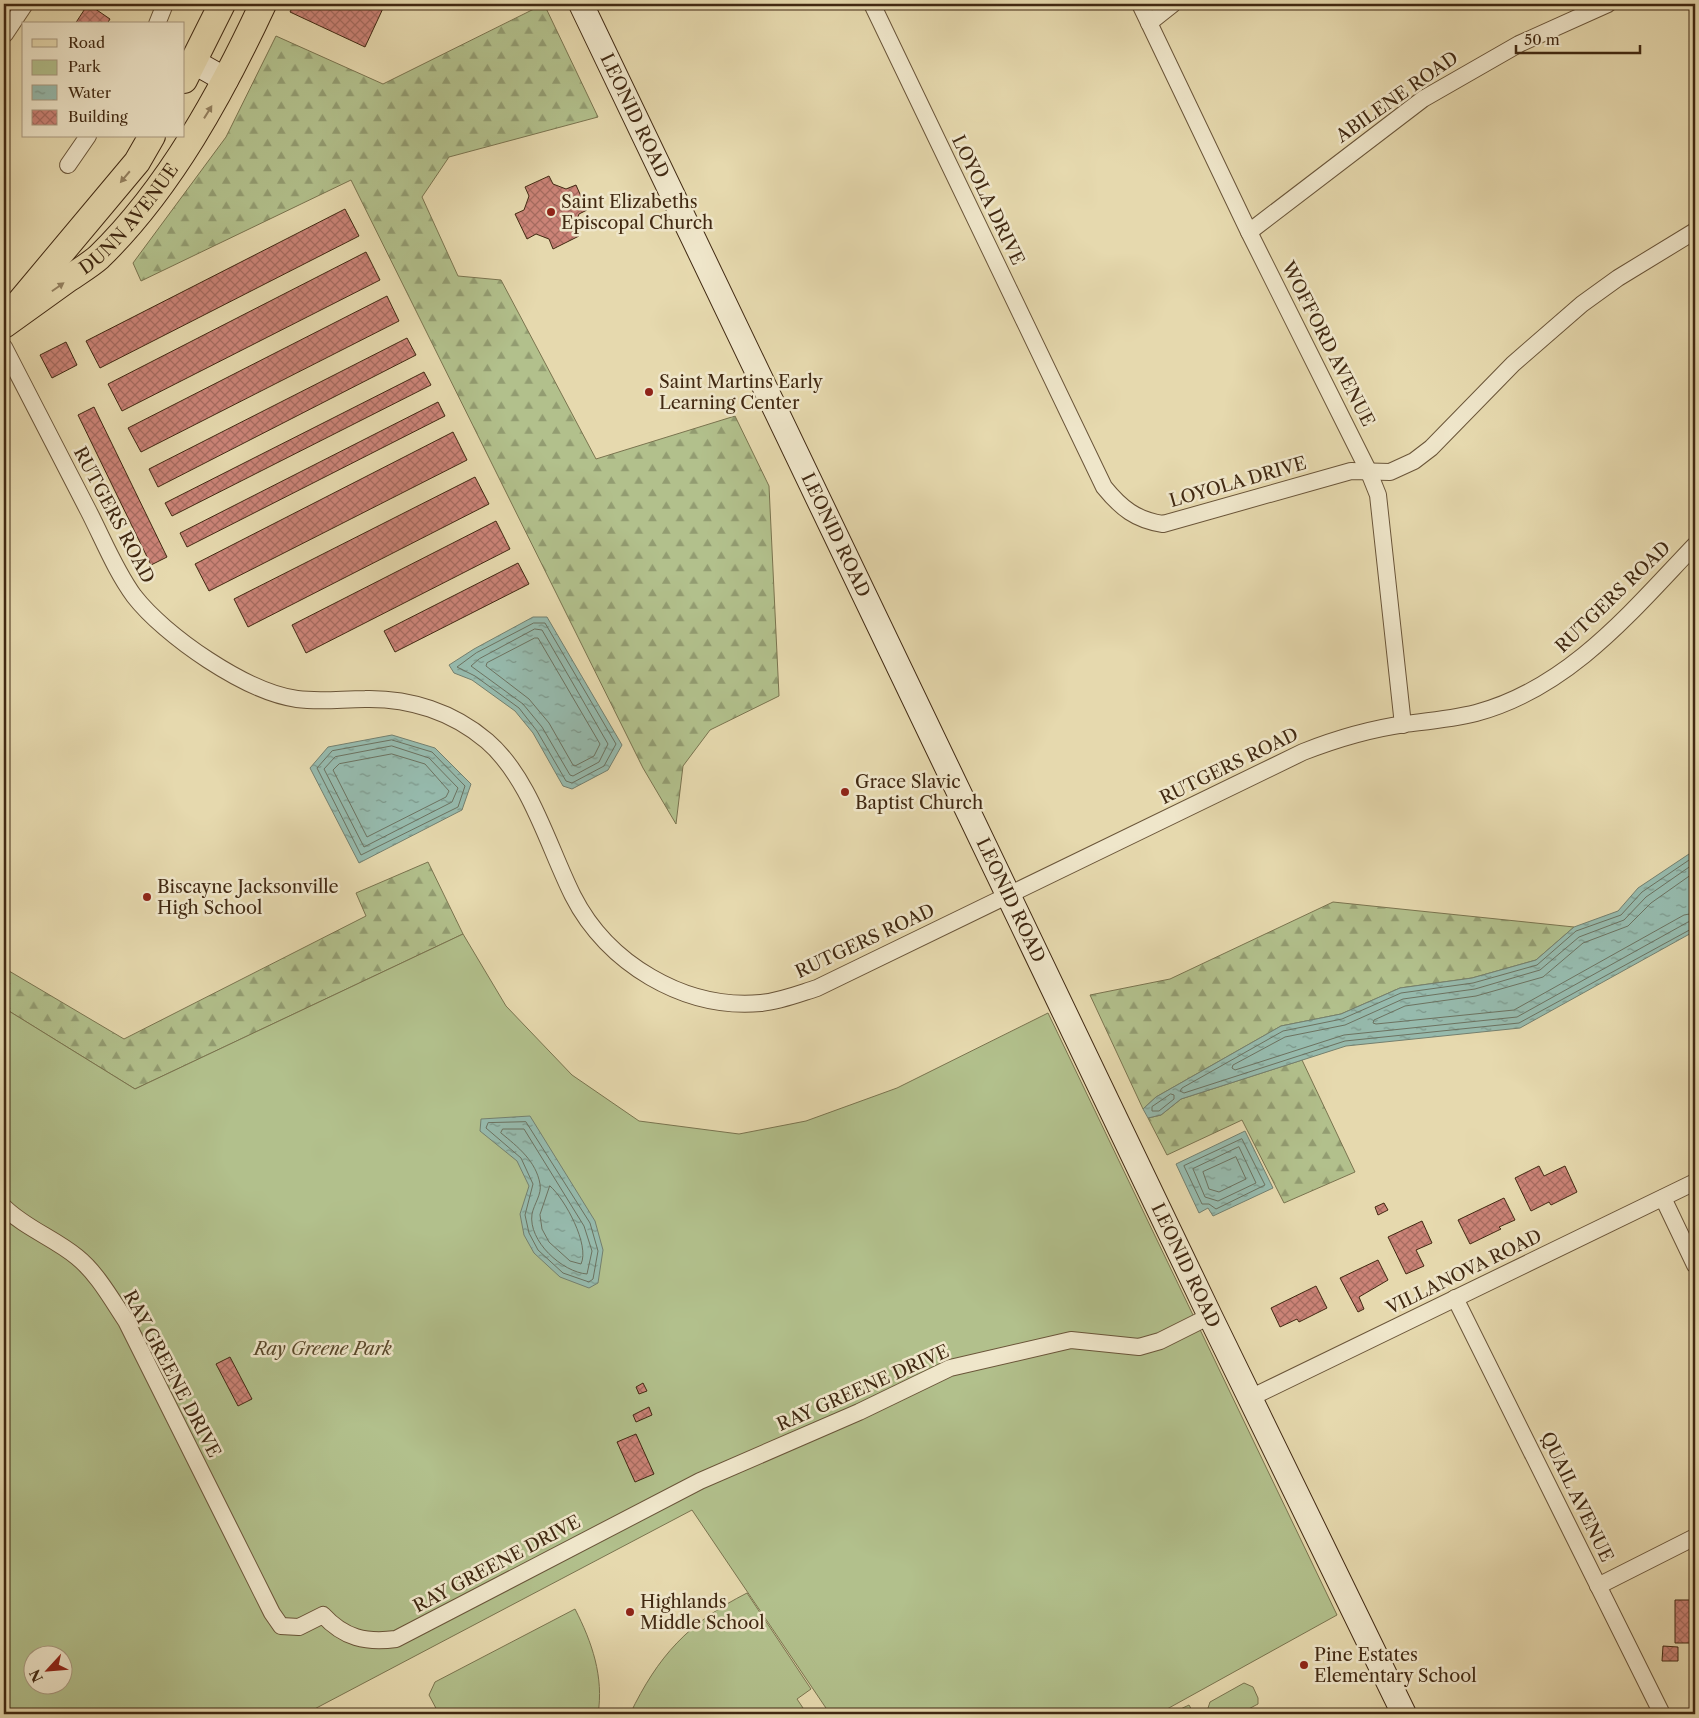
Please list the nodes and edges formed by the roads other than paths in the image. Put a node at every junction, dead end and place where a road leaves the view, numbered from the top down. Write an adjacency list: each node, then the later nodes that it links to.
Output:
1 (25, 4): 12 (street)
2 (165, 4): 10 (street)
3 (222, 4): 13 (main road)
4 (263, 4): 14 (main road, DUNN AVENUE)
5 (581, 4): 26 (street, LEONID ROAD)
6 (872, 4): 23 (street, LOYOLA DRIVE)
7 (1140, 4): 11 (street, WOFFORD AVENUE)
8 (1173, 4): 11 (street)
9 (1608, 4): 19 (street, ABILENE ROAD)
10 (158, 22)
11 (1149, 22): 19 (street, WOFFORD AVENUE)
12 (5, 34)
13 (189, 71): 14 (street)
14 (226, 80): 21 (main road, DUNN AVENUE, one-way to 14)
15 (87, 138): 17 (street)
16 (151, 138): 20 (main road, DUNN AVENUE, one-way to 20)
17 (68, 165)
18 (1695, 231): 23 (street, LOYOLA DRIVE)
19 (1249, 232): 23 (street, WOFFORD AVENUE)
20 (4, 321)
21 (4, 325)
22 (4, 347): 26 (street, RUTGERS ROAD)
23 (1368, 470): 25 (street, WOFFORD AVENUE)
24 (1695, 545): 25 (street, RUTGERS ROAD)
25 (1403, 724): 26 (street, RUTGERS ROAD)
26 (1009, 895): 32 (street, LEONID ROAD)
27 (1695, 1182): 28 (street, VILLANOVA ROAD)
28 (1662, 1198): 30 (street); 31 (street, VILLANOVA ROAD)
29 (4, 1206): 32 (street, RAY GREENE DRIVE)
30 (1695, 1265)
31 (1455, 1298): 33 (street, VILLANOVA ROAD); 35 (street, QUAIL AVENUE)
32 (1210, 1316): 33 (street, LEONID ROAD)
33 (1250, 1398): 36 (street, LEONID ROAD)
34 (1695, 1537): 35 (street)
35 (1598, 1586): 37 (street, QUAIL AVENUE)
36 (1404, 1714)
37 (1662, 1714)

